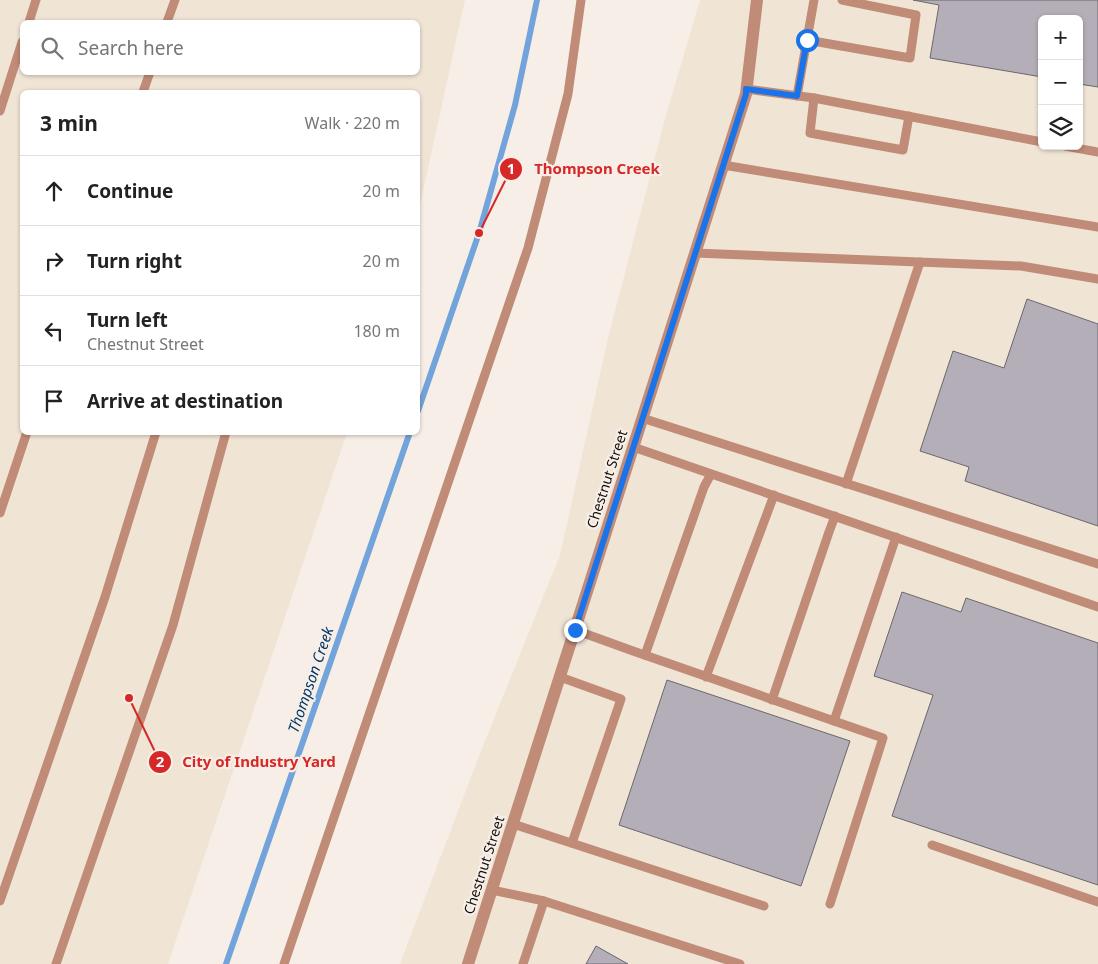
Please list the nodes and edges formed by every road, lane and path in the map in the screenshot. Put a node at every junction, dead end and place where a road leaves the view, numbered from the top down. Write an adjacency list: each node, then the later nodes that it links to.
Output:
1 (36, 0): 7 (lane)
2 (175, 0): 8 (lane)
3 (581, 0): 55 (lane)
4 (758, 0): 12 (street, Chestnut Street)
5 (814, 0): 9 (lane)
6 (842, 0): 9 (lane)
7 (30, 20)
8 (168, 20)
9 (807, 40): 14 (lane)
10 (20, 48): 16 (lane)
11 (149, 75): 13 (lane)
12 (746, 89): 14 (lane); 21 (street, Chestnut Street)
13 (144, 90)
14 (797, 96): 15 (lane)
15 (814, 98): 17 (lane); 17 (lane)
16 (0, 110)
17 (909, 116): 18 (lane)
18 (1038, 141)
19 (1083, 149): 20 (lane)
20 (1098, 152)
21 (723, 165): 22 (lane); 23 (street, Chestnut Street)
22 (1098, 227)
23 (695, 253): 24 (lane); 26 (street, Chestnut Street)
24 (920, 262): 25 (lane); 32 (lane)
25 (1098, 278)
26 (642, 418): 30 (street, Chestnut Street); 32 (lane)
27 (26, 435): 34 (lane)
28 (155, 435): 49 (lane)
29 (225, 435): 54 (lane)
30 (633, 447): 31 (lane); 39 (street, Chestnut Street)
31 (711, 474): 33 (lane); 40 (lane)
32 (846, 484): 37 (lane)
33 (774, 495): 35 (lane); 41 (lane)
34 (0, 513)
35 (835, 516): 36 (lane); 43 (lane)
36 (896, 537): 38 (lane); 44 (lane)
37 (1098, 564)
38 (1098, 608)
39 (575, 630): 40 (lane); 42 (street, Chestnut Street)
40 (645, 655): 41 (lane)
41 (706, 676): 43 (lane)
42 (560, 677): 45 (street, Chestnut Street); 46 (lane)
43 (772, 700): 44 (lane)
44 (834, 721): 52 (lane)
45 (513, 824): 46 (lane); 48 (street, Chestnut Street)
46 (572, 843): 53 (lane)
47 (932, 845): 51 (lane)
48 (492, 890): 50 (lane); 56 (street, Chestnut Street)
49 (0, 901)
50 (544, 901): 57 (lane); 58 (lane)
51 (1098, 902)
52 (830, 904)
53 (764, 906)
54 (56, 964)
55 (284, 964)
56 (468, 964)
57 (523, 964)
58 (740, 964)

